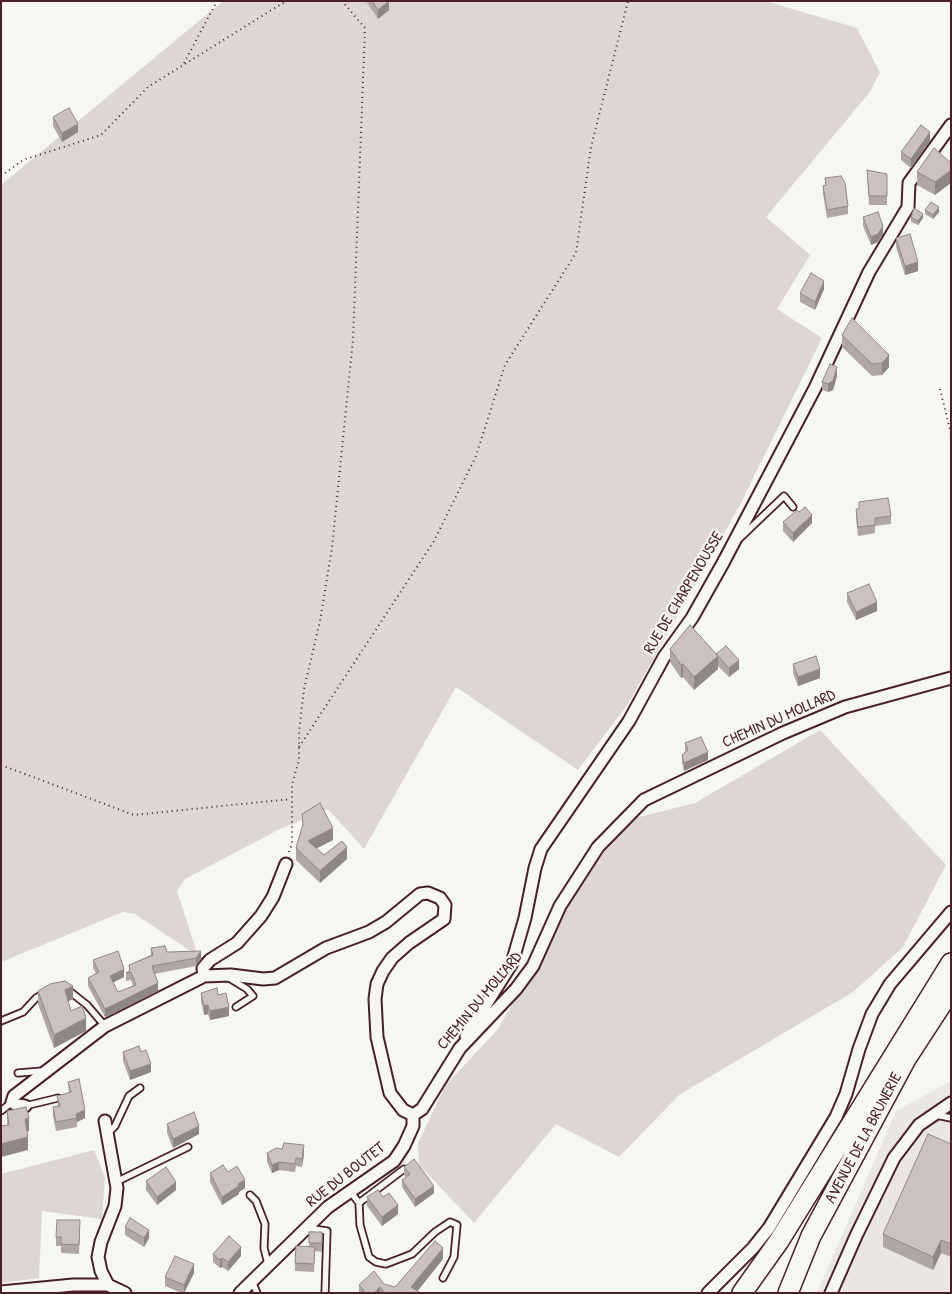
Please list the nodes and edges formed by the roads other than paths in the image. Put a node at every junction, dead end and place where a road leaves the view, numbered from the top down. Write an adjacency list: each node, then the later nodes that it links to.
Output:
1 (951, 125): 3 (street, RUE DE CHARPENOUSSE)
2 (793, 507): 3 (lane)
3 (735, 543): 14 (street, RUE DE CHARPENOUSSE)
4 (951, 678): 14 (street, CHEMIN DU MOLLARD)
5 (286, 864): 9 (street)
6 (951, 912): 46 (street)
7 (951, 963): 36 (main road)
8 (225, 975): 9 (street); 11 (lane); 24 (street)
9 (204, 976): 13 (street)
10 (951, 990): 15 (main road, AVENUE DE LA BRUNERIE)
11 (236, 1007)
12 (1, 1021): 13 (lane)
13 (105, 1026): 16 (street)
14 (460, 1048): 24 (street, CHEMIN DU MOLLARD)
15 (906, 1059): 36 (main road); 48 (main road, AVENUE DE LA BRUNERIE)
16 (47, 1071): 17 (lane); 20 (street)
17 (18, 1073)
18 (140, 1088): 28 (lane)
19 (58, 1098): 22 (lane)
20 (12, 1102): 22 (street); 23 (lane)
21 (951, 1103): 25 (street)
22 (25, 1106)
23 (1, 1111)
24 (413, 1115): 32 (street, RUE DU BOUTET)
25 (934, 1115): 26 (lane); 49 (street)
26 (951, 1118)
27 (105, 1121): 28 (street)
28 (108, 1133): 31 (street)
29 (188, 1147): 31 (lane)
30 (404, 1169): 34 (lane)
31 (116, 1182): 40 (street)
32 (350, 1191): 34 (lane); 35 (street, RUE DU BOUTET)
33 (250, 1195): 37 (lane)
34 (359, 1203): 38 (lane)
35 (307, 1228): 37 (street, RUE DU BOUTET); 45 (lane)
36 (779, 1240): 47 (main road)
37 (268, 1264): 39 (street, RUE DU BOUTET)
38 (443, 1278)
39 (252, 1281): 43 (street, RUE DU BOUTET); 44 (lane)
40 (108, 1285): 41 (street); 42 (street)
41 (9, 1292)
42 (124, 1293)
43 (240, 1293)
44 (257, 1293)
45 (325, 1293)
46 (708, 1293)
47 (742, 1293)
48 (788, 1293)
49 (831, 1293)

